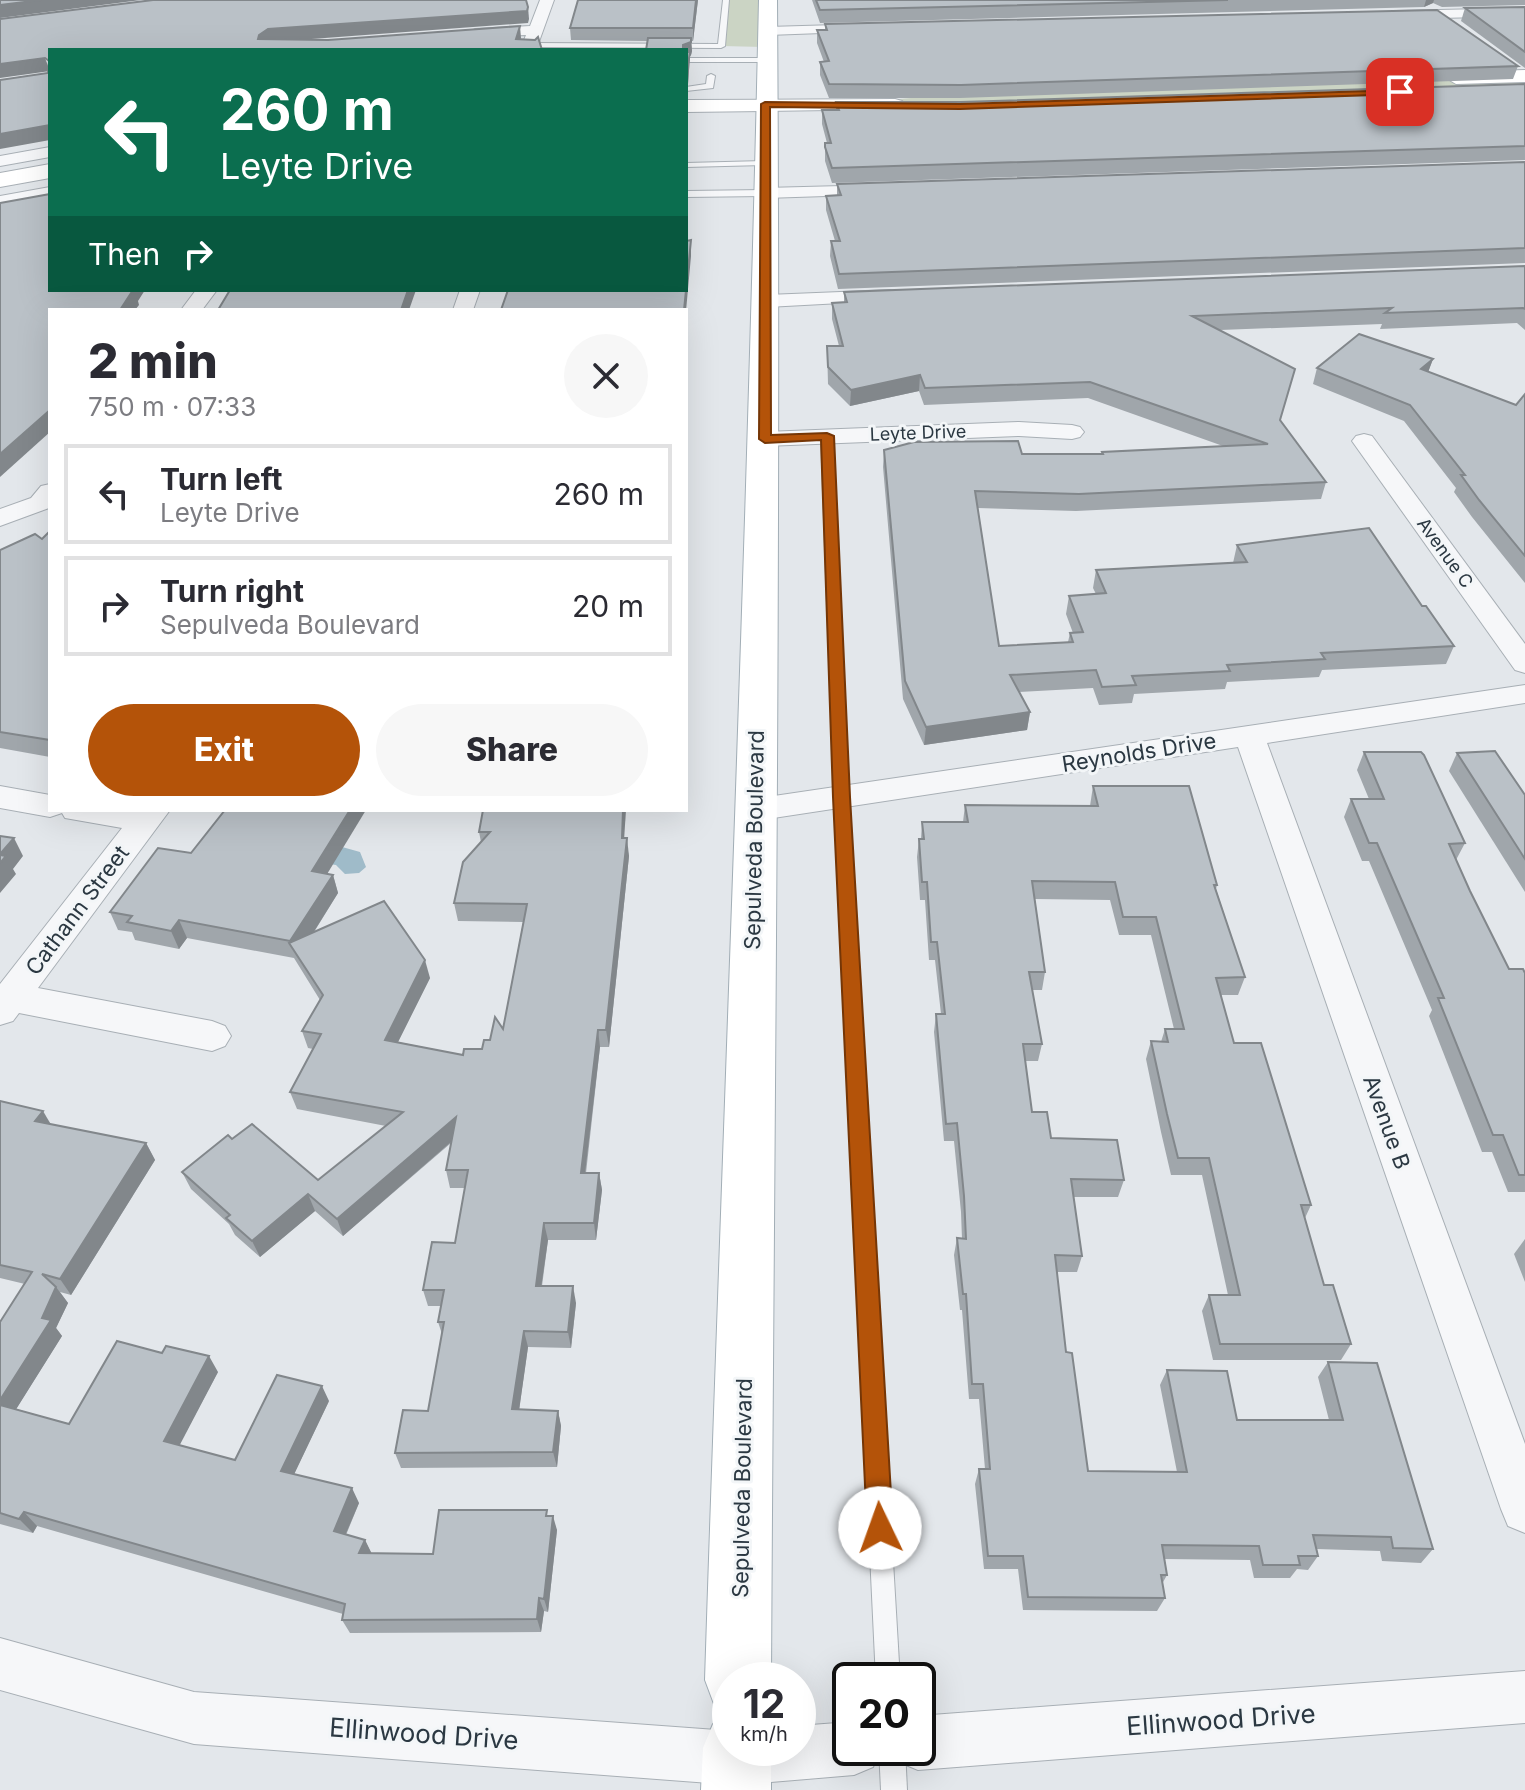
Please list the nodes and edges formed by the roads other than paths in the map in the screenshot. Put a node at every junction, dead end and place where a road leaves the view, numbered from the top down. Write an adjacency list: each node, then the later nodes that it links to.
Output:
1 (547, 0): 12 (street)
2 (726, 0): 12 (lane)
3 (768, 0): 9 (main road, Sepulveda Boulevard)
4 (1419, 0): 6 (street)
5 (1525, 12): 6 (street)
6 (1437, 14): 7 (street); 10 (street)
7 (1374, 15)
8 (879, 28): 9 (street)
9 (768, 31): 16 (main road, Sepulveda Boulevard)
10 (1462, 32)
11 (462, 34): 12 (street)
12 (531, 42)
13 (1499, 59): 17 (street)
14 (688, 60): 15 (lane)
15 (714, 60): 16 (lane); 19 (lane)
16 (767, 60): 21 (main road, Sepulveda Boulevard)
17 (1524, 80): 18 (main road)
18 (1437, 85)
19 (688, 89)
20 (915, 102): 21 (main road)
21 (765, 104): 22 (main road); 25 (main road, Sepulveda Boulevard)
22 (688, 106)
23 (48, 152): 24 (street)
24 (0, 161)
25 (766, 163): 26 (lane); 31 (main road, Sepulveda Boulevard)
26 (688, 165)
27 (48, 171): 28 (main road)
28 (0, 180)
29 (906, 189): 31 (street)
30 (48, 192): 33 (street)
31 (765, 193): 32 (lane); 36 (main road, Sepulveda Boulevard)
32 (688, 194)
33 (0, 202)
34 (205, 292): 37 (street)
35 (909, 296): 36 (street)
36 (767, 301): 40 (main road, Sepulveda Boulevard)
37 (193, 308)
38 (1072, 432): 39 (street, Leyte Drive)
39 (827, 436): 40 (street, Leyte Drive); 48 (lane)
40 (765, 439): 50 (main road, Sepulveda Boulevard)
41 (1364, 441): 44 (street, Avenue C)
42 (45, 497): 43 (street)
43 (0, 518)
44 (1525, 664)
45 (1525, 694): 46 (street, Reynolds Drive)
46 (1249, 735): 48 (street, Reynolds Drive); 55 (street, Avenue B)
47 (0, 797): 49 (street)
48 (841, 797): 50 (street, Reynolds Drive); 57 (lane)
49 (48, 806)
50 (754, 810): 56 (main road, Sepulveda Boulevard)
51 (100, 812): 52 (street)
52 (149, 816): 53 (street, Cathann Street)
53 (5, 1004): 54 (street)
54 (212, 1036)
55 (1525, 1509)
56 (738, 1662)
57 (887, 1662)
58 (0, 1664): 61 (street, Ellinwood Drive)
59 (1525, 1697): 60 (street, Ellinwood Drive)
60 (936, 1742)
61 (712, 1763)
62 (893, 1766): 63 (lane)
63 (894, 1790)

